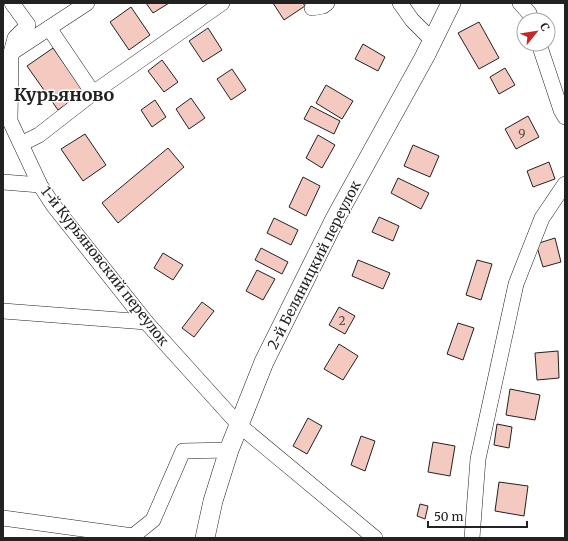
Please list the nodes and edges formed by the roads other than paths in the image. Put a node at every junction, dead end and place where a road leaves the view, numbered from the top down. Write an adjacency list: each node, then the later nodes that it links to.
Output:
1 (12, 3): 12 (street)
2 (87, 3): 10 (street)
3 (222, 3): 14 (street)
4 (327, 3): 8 (street)
5 (400, 3): 11 (street)
6 (451, 3): 11 (main road, 2-й Беляницкий переулок)
7 (520, 3): 9 (street)
8 (312, 8)
9 (528, 12)
10 (49, 28): 12 (street); 14 (street)
11 (433, 41): 22 (main road, 2-й Беляницкий переулок)
12 (10, 42): 16 (street, 1-й Курьяновский переулок)
13 (542, 52): 15 (street)
14 (92, 93): 16 (street)
15 (565, 118)
16 (21, 144): 19 (street, 1-й Курьяновский переулок)
17 (3, 182): 19 (street)
18 (565, 184): 27 (street)
19 (40, 185): 21 (street, 1-й Курьяновский переулок)
20 (3, 311): 21 (street)
21 (146, 322): 22 (street, 1-й Курьяновский переулок)
22 (239, 425): 23 (main road, 2-й Беляницкий переулок); 26 (street, 1-й Курьяновский переулок)
23 (229, 450): 24 (street); 25 (main road, 2-й Беляницкий переулок)
24 (3, 518)
25 (205, 538)
26 (375, 538)
27 (472, 538)

